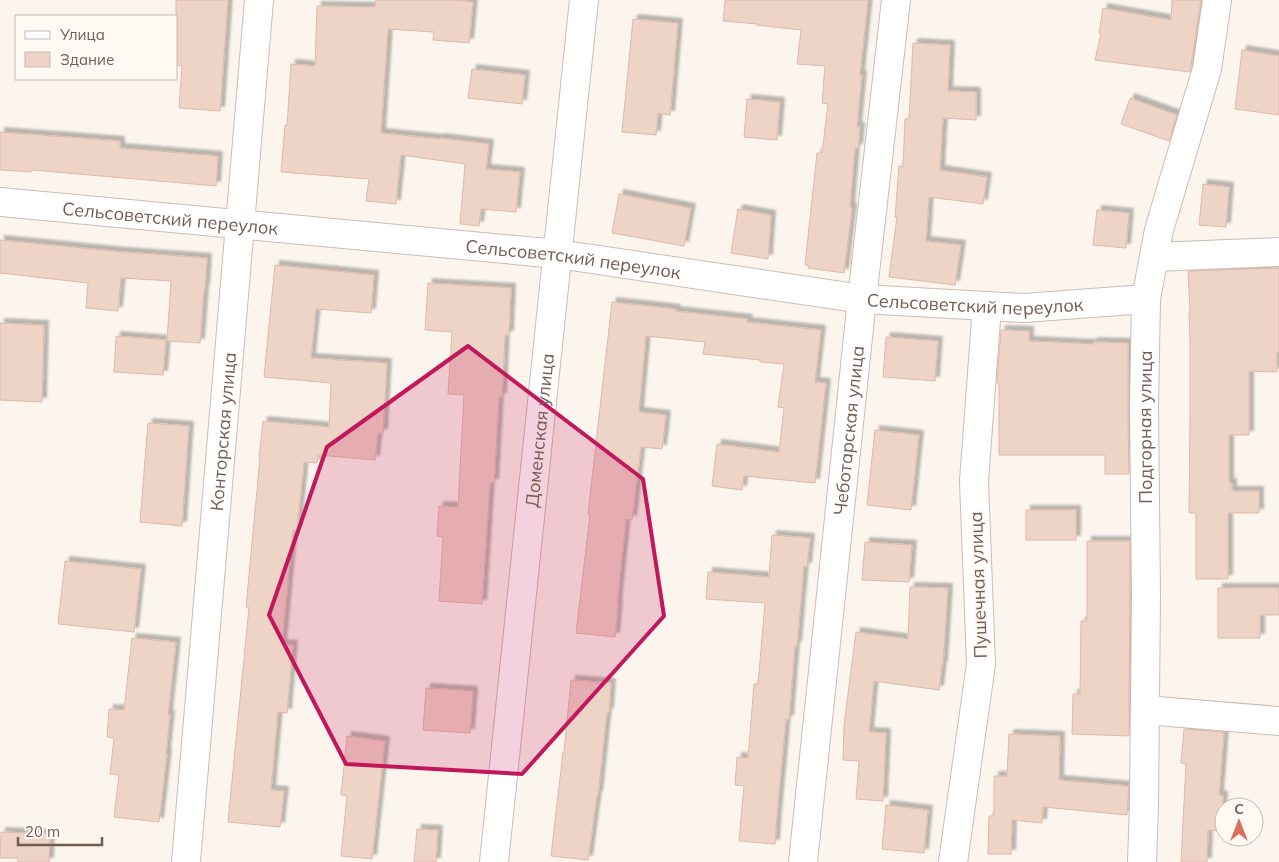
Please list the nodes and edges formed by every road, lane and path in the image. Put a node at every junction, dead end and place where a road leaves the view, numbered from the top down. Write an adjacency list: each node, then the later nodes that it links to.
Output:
1 (259, 0): 6 (street, Конторская улица)
2 (584, 0): 8 (street, Доменская улица)
3 (896, 0): 10 (street, Чеботарская улица)
4 (1217, 0): 9 (street, Подгорная улица)
5 (0, 202): 6 (street, Сельсоветский переулок)
6 (240, 224): 8 (street, Сельсоветский переулок); 15 (street, Конторская улица)
7 (1279, 252): 9 (street)
8 (558, 254): 10 (street, Сельсоветский переулок); 16 (street, Доменская улица)
9 (1154, 257): 11 (street, Подгорная улица)
10 (862, 300): 12 (street, Сельсоветский переулок); 17 (street, Чеботарская улица)
11 (1146, 300): 12 (street, Сельсоветский переулок); 13 (street, Подгорная улица)
12 (987, 306): 18 (street, Пушечная улица)
13 (1145, 710): 14 (street); 19 (street, Подгорная улица)
14 (1279, 721)
15 (186, 862)
16 (494, 862)
17 (803, 862)
18 (953, 862)
19 (1142, 862)

